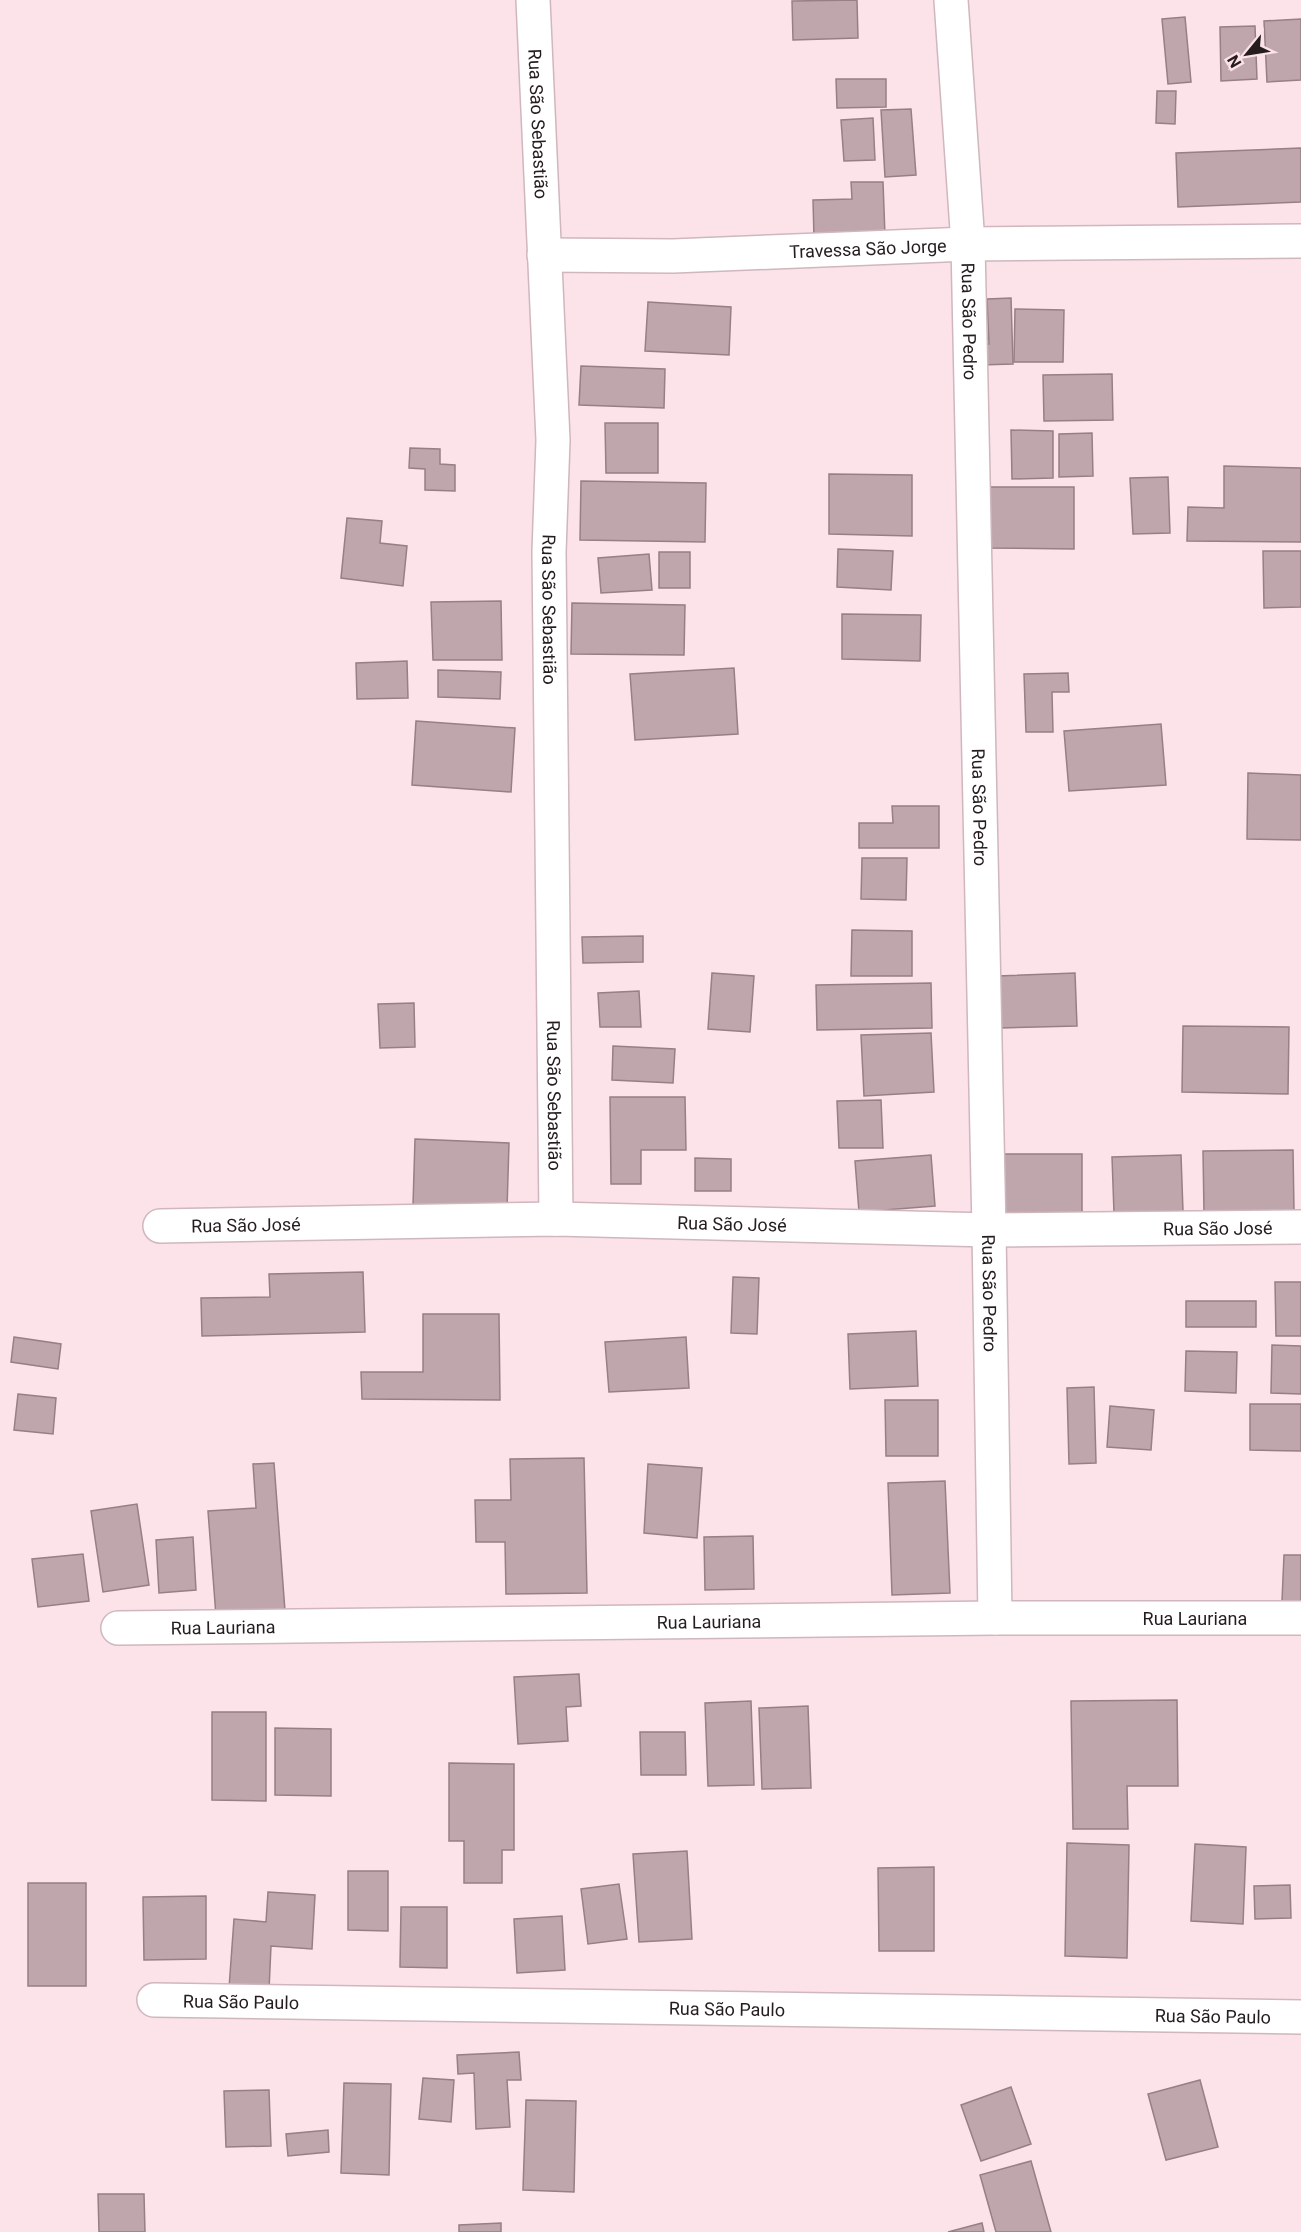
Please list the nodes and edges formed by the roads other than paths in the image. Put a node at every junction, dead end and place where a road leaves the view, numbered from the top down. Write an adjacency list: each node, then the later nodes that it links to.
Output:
1 (533, 0): 5 (street, Rua São Sebastião)
2 (951, 0): 4 (street, Rua São Pedro)
3 (1301, 241): 4 (street, Travessa São Jorge)
4 (968, 244): 5 (street, Travessa São Jorge); 9 (street, Rua São Pedro)
5 (543, 255): 6 (street, Rua São Sebastião)
6 (556, 1219): 7 (street, Rua São José); 9 (street, Rua São José)
7 (160, 1226)
8 (1301, 1227): 9 (street, Rua São José)
9 (989, 1230): 10 (street, Rua São Pedro)
10 (995, 1618): 11 (street, Rua Lauriana); 12 (street, Rua Lauriana)
11 (1301, 1618)
12 (118, 1628)
13 (154, 2000): 14 (street, Rua São Paulo)
14 (1301, 2017)

